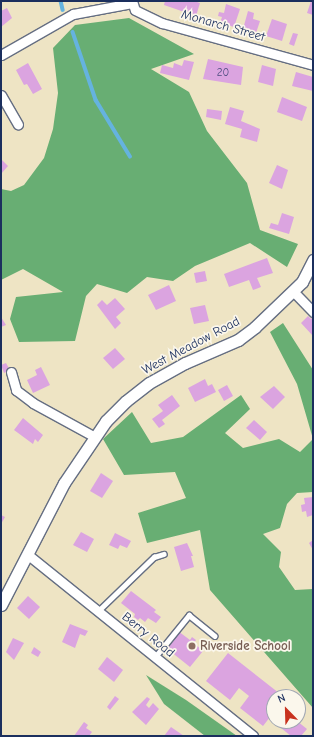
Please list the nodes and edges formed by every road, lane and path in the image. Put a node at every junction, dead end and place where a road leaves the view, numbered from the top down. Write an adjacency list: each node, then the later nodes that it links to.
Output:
1 (132, 2): 2 (street); 3 (street, Monarch Street)
2 (1, 55)
3 (313, 65)
4 (1, 95): 5 (street)
5 (18, 125)
6 (313, 260): 7 (street, West Meadow Road)
7 (293, 291): 8 (street); 10 (street, West Meadow Road)
8 (313, 312)
9 (11, 372): 10 (street)
10 (95, 437): 11 (street, West Meadow Road)
11 (27, 554): 13 (street, West Meadow Road); 14 (street, Berry Road)
12 (164, 554): 14 (lane)
13 (1, 605)
14 (98, 611): 16 (street, Berry Road)
15 (215, 636): 16 (lane)
16 (155, 657): 17 (street, Berry Road)
17 (253, 736)

